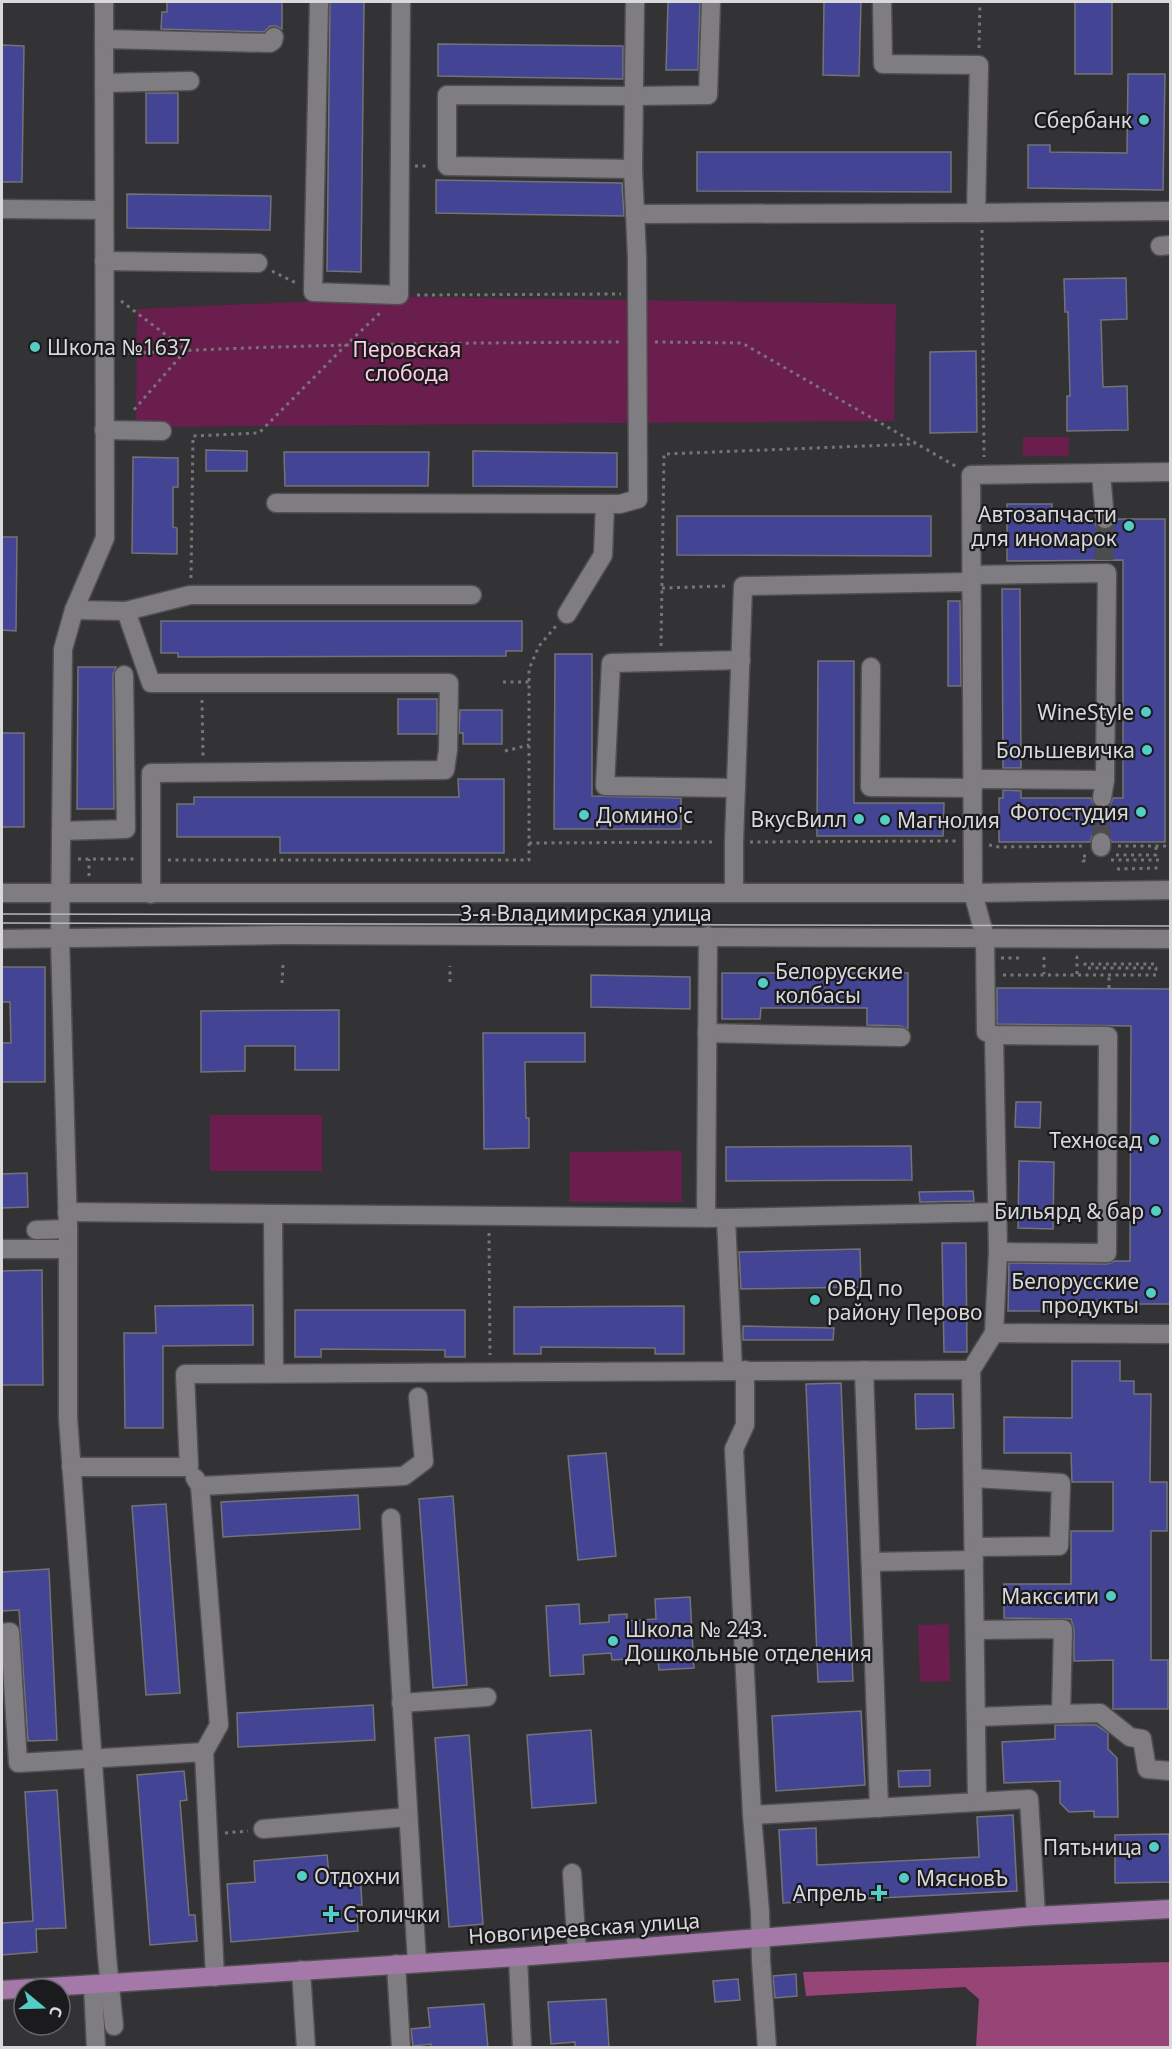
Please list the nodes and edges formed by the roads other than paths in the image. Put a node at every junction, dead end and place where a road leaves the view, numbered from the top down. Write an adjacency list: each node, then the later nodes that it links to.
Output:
1 (104, 2): 8 (street)
2 (319, 2): 3 (street)
3 (401, 2)
4 (635, 2): 11 (street)
5 (711, 2): 11 (street)
6 (882, 2): 16 (street)
7 (274, 37): 8 (street)
8 (104, 39): 10 (street)
9 (190, 81): 10 (street)
10 (104, 83): 14 (street)
11 (634, 96): 12 (street); 12 (street)
12 (633, 169): 17 (street)
13 (2, 209): 14 (street)
14 (104, 210): 18 (street)
15 (1170, 210): 16 (street)
16 (979, 213): 17 (street)
17 (635, 214): 25 (street)
18 (104, 261): 19 (street); 20 (street)
19 (258, 263)
20 (110, 430): 21 (street); 29 (street)
21 (162, 431)
22 (1170, 472): 23 (street)
23 (1101, 474): 26 (street); 27 (street)
24 (276, 503): 25 (street)
25 (605, 504): 31 (street)
26 (1105, 519)
27 (971, 579): 32 (street); 35 (street); 36 (street)
28 (472, 595): 30 (street)
29 (74, 610): 30 (street); 39 (street)
30 (126, 611): 45 (street)
31 (567, 614)
32 (741, 660): 37 (street); 37 (street)
33 (871, 667): 36 (street)
34 (124, 675): 39 (street)
35 (1105, 780): 36 (street); 38 (street)
36 (973, 784): 43 (street)
37 (736, 788): 42 (street)
38 (1102, 798)
39 (61, 831): 41 (street)
40 (1170, 890): 43 (street, 3-я Владимирская улица)
41 (61, 893): 44 (street, 3-я Владимирская улица); 45 (street, 3-я Владимирская улица); 49 (street)
42 (734, 893): 43 (street, 3-я Владимирская улица); 45 (street, 3-я Владимирская улица)
43 (973, 893): 47 (street)
44 (2, 894)
45 (151, 894)
46 (708, 936): 47 (street, 3-я Владимирская улица); 49 (street, 3-я Владимирская улица); 51 (street)
47 (985, 937): 50 (street, 3-я Владимирская улица); 52 (street)
48 (2, 939): 49 (street, 3-я Владимирская улица)
49 (60, 939): 58 (street)
50 (1170, 939)
51 (707, 1033): 53 (street); 56 (street)
52 (994, 1035): 54 (street); 62 (street)
53 (901, 1036)
54 (998, 1212): 57 (street); 62 (street)
55 (273, 1214): 56 (street); 58 (street); 68 (street)
56 (706, 1218): 57 (street)
57 (726, 1218): 65 (street)
58 (68, 1221): 59 (street); 61 (street)
59 (36, 1230)
60 (2, 1249): 61 (street)
61 (68, 1249): 70 (street)
62 (998, 1252): 63 (street)
63 (994, 1334): 64 (street); 67 (street)
64 (1170, 1334)
65 (739, 1370): 66 (street); 68 (street); 88 (street)
66 (864, 1370): 67 (street); 76 (street)
67 (971, 1370): 72 (street)
68 (274, 1373): 71 (street)
69 (418, 1397): 73 (street)
70 (72, 1467): 71 (street); 84 (street)
71 (189, 1467): 73 (street)
72 (973, 1478): 75 (street); 75 (street)
73 (200, 1486): 83 (street)
74 (391, 1518): 80 (street)
75 (974, 1554): 76 (street); 77 (street)
76 (871, 1562): 87 (street)
77 (975, 1630): 81 (street); 82 (street)
78 (2, 1633): 84 (street)
79 (486, 1697): 80 (street)
80 (401, 1703): 89 (street)
81 (1061, 1714): 82 (street); 85 (street)
82 (976, 1717): 86 (street)
83 (204, 1752): 84 (street); 100 (street)
84 (93, 1760): 101 (street)
85 (1170, 1771)
86 (978, 1802): 87 (street); 93 (street)
87 (879, 1808): 88 (street)
88 (752, 1815): 94 (street)
89 (408, 1816): 90 (street); 97 (street)
90 (263, 1829)
91 (572, 1873): 95 (street)
92 (1170, 1909): 93 (main road, Новогиреевская улица)
93 (1036, 1916): 94 (main road, Новогиреевская улица)
94 (761, 1938): 95 (main road, Новогиреевская улица); 108 (street)
95 (577, 1952): 96 (main road, Новогиреевская улица)
96 (518, 1957): 97 (main road, Новогиреевская улица); 107 (street)
97 (417, 1963): 98 (main road, Новогиреевская улица)
98 (396, 1964): 99 (main road, Новогиреевская улица); 106 (street)
99 (301, 1970): 100 (main road, Новогиреевская улица); 105 (street)
100 (215, 1977): 101 (main road, Новогиреевская улица)
101 (101, 1984): 102 (main road, Новогиреевская улица); 103 (street); 104 (street)
102 (2, 1990)
103 (114, 2026)
104 (96, 2048)
105 (306, 2048)
106 (402, 2048)
107 (522, 2048)
108 (767, 2048)

